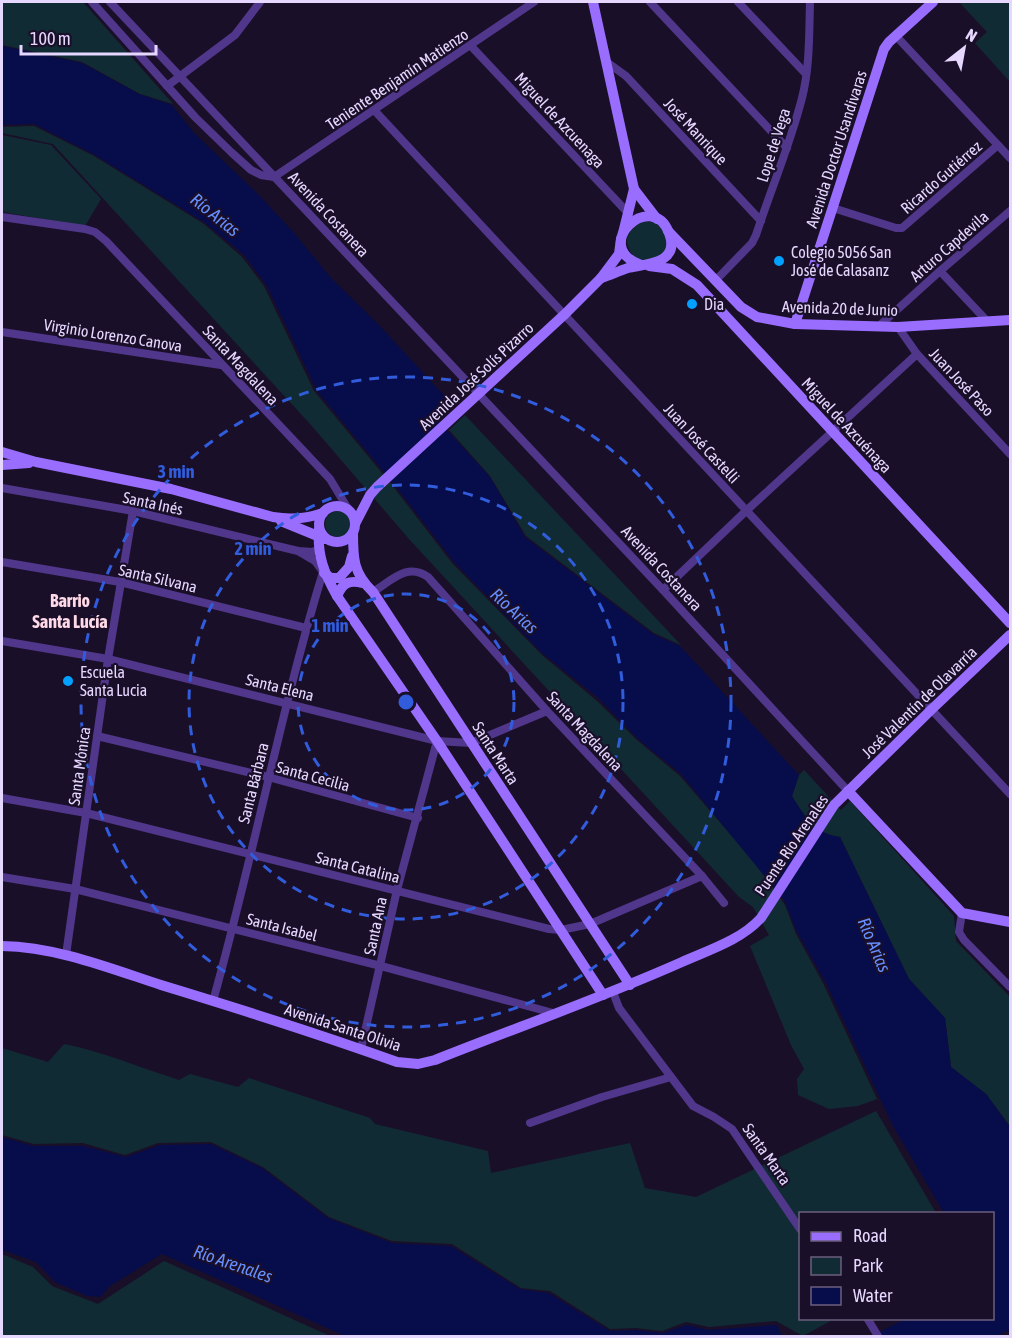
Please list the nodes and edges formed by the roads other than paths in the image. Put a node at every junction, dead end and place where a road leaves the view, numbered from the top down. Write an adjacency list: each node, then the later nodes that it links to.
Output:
1 (110, 2): 14 (street, Avenida Costanera)
2 (260, 2): 14 (street)
3 (534, 2): 11 (street, Teniente Benjamín Matienzo)
4 (593, 2): 12 (street)
5 (650, 2): 18 (street)
6 (738, 2): 13 (street)
7 (810, 2): 13 (street, Lope de Vega)
8 (933, 2): 10 (street, Avenida Doctor Usandivaras)
9 (97, 3): 15 (street, Avenida Costanera)
10 (896, 36): 17 (street); 22 (street, Avenida Doctor Usandivaras)
11 (471, 46): 16 (street, Teniente Benjamín Matienzo); 24 (street, Miguel de Azcuenaga)
12 (608, 63): 21 (street); 27 (street, José Manrique)
13 (806, 74): 18 (street, Lope de Vega)
14 (181, 76): 15 (street); 20 (street, Avenida Costanera)
15 (167, 86): 20 (street, Avenida Costanera)
16 (374, 110): 20 (street, Teniente Benjamín Matienzo); 34 (street, Juan José Castelli)
17 (998, 145): 19 (street); 22 (street, Ricardo Gutiérrez)
18 (787, 148): 27 (street, Lope de Vega)
19 (1011, 158)
20 (274, 177): 43 (street, Avenida Costanera)
21 (634, 189): 24 (street); 26 (street)
22 (833, 208): 37 (street, Avenida Doctor Usandivaras)
23 (1011, 211): 31 (street, Arturo Capdevila)
24 (629, 214): 29 (street)
25 (2, 217): 42 (street, Santa Magdalena)
26 (657, 219): 28 (street); 29 (street)
27 (761, 221): 33 (street, Lope de Vega)
28 (668, 231): 30 (street); 33 (street, Avenida 20 de Junio)
29 (622, 236): 30 (street); 32 (street, Avenida José Solís Pizarro)
30 (645, 266): 32 (street, Avenida José Solís Pizarro); 44 (street, Miguel de Azcuénaga)
31 (940, 271): 36 (street); 38 (street, Arturo Capdevila)
32 (601, 278): 34 (street, Avenida José Solís Pizarro)
33 (716, 280): 37 (street, Avenida 20 de Junio)
34 (565, 314): 43 (street, Avenida José Solís Pizarro); 53 (street, Juan José Castelli)
35 (1011, 320): 36 (street, Avenida 20 de Junio)
36 (987, 321): 39 (street, Avenida 20 de Junio)
37 (795, 324): 38 (street, Avenida 20 de Junio)
38 (879, 326): 39 (street, Avenida 20 de Junio)
39 (898, 327): 41 (street, Juan José Paso)
40 (2, 332): 42 (street, Virginio Lorenzo Canova)
41 (917, 354): 44 (street); 46 (street, Juan José Paso)
42 (221, 365): 51 (street, Santa Magdalena)
43 (478, 395): 50 (street, Avenida José Solís Pizarro); 64 (street, Avenida Costanera)
44 (833, 431): 53 (street); 67 (street, Miguel de Azcuénaga)
45 (2, 452): 47 (street)
46 (1011, 454)
47 (36, 462): 48 (street); 55 (street)
48 (2, 465)
49 (2, 488): 52 (street, Santa Inés)
50 (374, 491): 51 (street, Avenida José Solís Pizarro); 56 (street, Avenida José Solís Pizarro)
51 (344, 507): 54 (street); 56 (street)
52 (133, 511): 58 (street, Santa Inés); 62 (street, Santa Mónica)
53 (746, 511): 64 (street); 73 (street, Juan José Castelli)
54 (323, 513): 55 (street); 57 (street)
55 (273, 517): 57 (street)
56 (354, 528): 57 (street); 59 (street, Santa Marta)
57 (321, 538): 58 (street, Santa Inés); 61 (street)
58 (298, 551): 61 (street, Santa Inés)
59 (353, 552): 61 (street); 63 (street, Santa Marta)
60 (2, 562): 62 (street, Santa Silvana)
61 (323, 572): 66 (street, Santa Marta); 68 (street, Santa Bárbara)
62 (120, 582): 68 (street, Santa Silvana); 71 (street, Santa Mónica)
63 (363, 583): 65 (street, Santa Marta); 66 (street)
64 (663, 590): 79 (street, Avenida Costanera)
65 (373, 592): 74 (street, Santa Magdalena); 77 (street, Santa Marta)
66 (336, 596): 76 (street, Santa Marta)
67 (1011, 623)
68 (306, 628): 72 (street, Santa Bárbara)
69 (1011, 635): 73 (street, José Valentín de Olavarría)
70 (2, 641): 71 (street, Santa Elena)
71 (108, 659): 72 (street, Santa Elena); 75 (street, Santa Mónica)
72 (287, 702): 76 (street, Santa Elena); 78 (street, Santa Bárbara)
73 (932, 709): 79 (street, José Valentín de Olavarría); 80 (street, Juan José Castelli)
74 (547, 711): 77 (street, Santa Elena); 85 (street, Santa Magdalena)
75 (97, 736): 78 (street, Santa Cecilia); 82 (street, Santa Mónica)
76 (437, 741): 77 (street, Santa Elena); 83 (street, Santa Ana); 95 (street, Santa Marta)
77 (471, 743): 93 (street, Santa Marta)
78 (268, 777): 83 (street, Santa Cecilia); 84 (street, Santa Bárbara)
79 (848, 791): 90 (street, Avenida Costanera); 91 (street, Puente Rio Arenales)
80 (1011, 794)
81 (2, 798): 82 (street, Santa Catalina)
82 (86, 813): 84 (street, Santa Catalina); 87 (street, Santa Mónica)
83 (418, 818): 88 (street, Santa Ana)
84 (250, 855): 88 (street, Santa Catalina); 94 (street, Santa Bárbara)
85 (702, 876): 89 (street, Santa Magdalena); 93 (street, Santa Catalina)
86 (2, 877): 87 (street, Santa Isabel)
87 (75, 889): 94 (street, Santa Isabel); 97 (street, Santa Mónica)
88 (397, 890): 95 (street, Santa Catalina); 98 (street, Santa Ana)
89 (724, 903)
90 (962, 913): 92 (street); 100 (street)
91 (761, 918): 99 (street, Avenida Santa Olivia)
92 (1011, 922)
93 (590, 924): 95 (street, Santa Catalina); 99 (street, Santa Marta)
94 (233, 929): 98 (street, Santa Isabel); 102 (street, Santa Bárbara)
95 (561, 930): 101 (street, Santa Marta)
96 (2, 946): 97 (street, Avenida Santa Olivia)
97 (66, 955): 102 (street, Avenida Santa Olivia)
98 (381, 966): 103 (street, Santa Isabel); 104 (street, Santa Ana)
99 (630, 985): 101 (street, Avenida Santa Olivia)
100 (1011, 987)
101 (608, 994): 103 (street, Avenida Santa Olivia); 105 (street, Santa Marta)
102 (213, 1000): 104 (street, Avenida Santa Olivia)
103 (553, 1013): 104 (street, Avenida Santa Olivia)
104 (361, 1049)
105 (671, 1077): 106 (street); 107 (street, Santa Marta)
106 (530, 1123)
107 (799, 1226)
108 (868, 1320): 109 (street)
109 (878, 1336)

